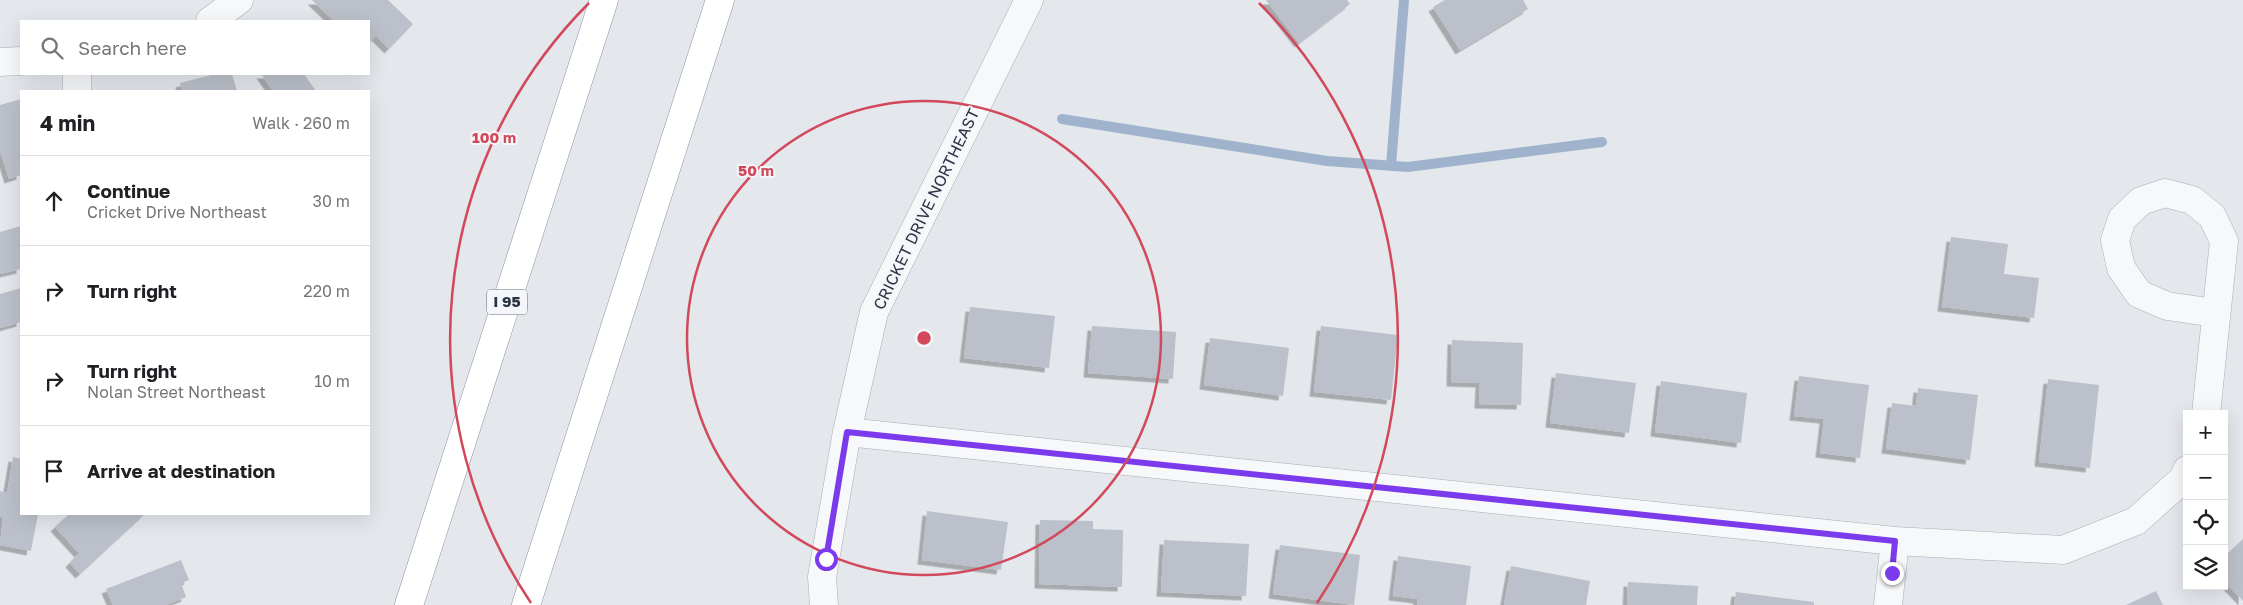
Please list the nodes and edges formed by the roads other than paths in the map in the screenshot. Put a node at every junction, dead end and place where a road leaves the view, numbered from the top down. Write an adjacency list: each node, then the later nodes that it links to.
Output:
1 (239, 0): 5 (street)
2 (604, 0): 15 (highway, I 95)
3 (720, 0): 16 (highway)
4 (1028, 0): 12 (street, CRICKET DRIVE NORTHEAST)
5 (211, 20)
6 (20, 61): 7 (street)
7 (0, 62)
8 (77, 75): 9 (street)
9 (78, 90)
10 (2215, 313): 10 (street); 11 (street)
11 (2206, 410)
12 (847, 432): 14 (street); 17 (street, CRICKET DRIVE NORTHEAST)
13 (2183, 479): 14 (street)
14 (1895, 541): 18 (street)
15 (410, 605)
16 (526, 605)
17 (824, 605)
18 (1888, 605)

